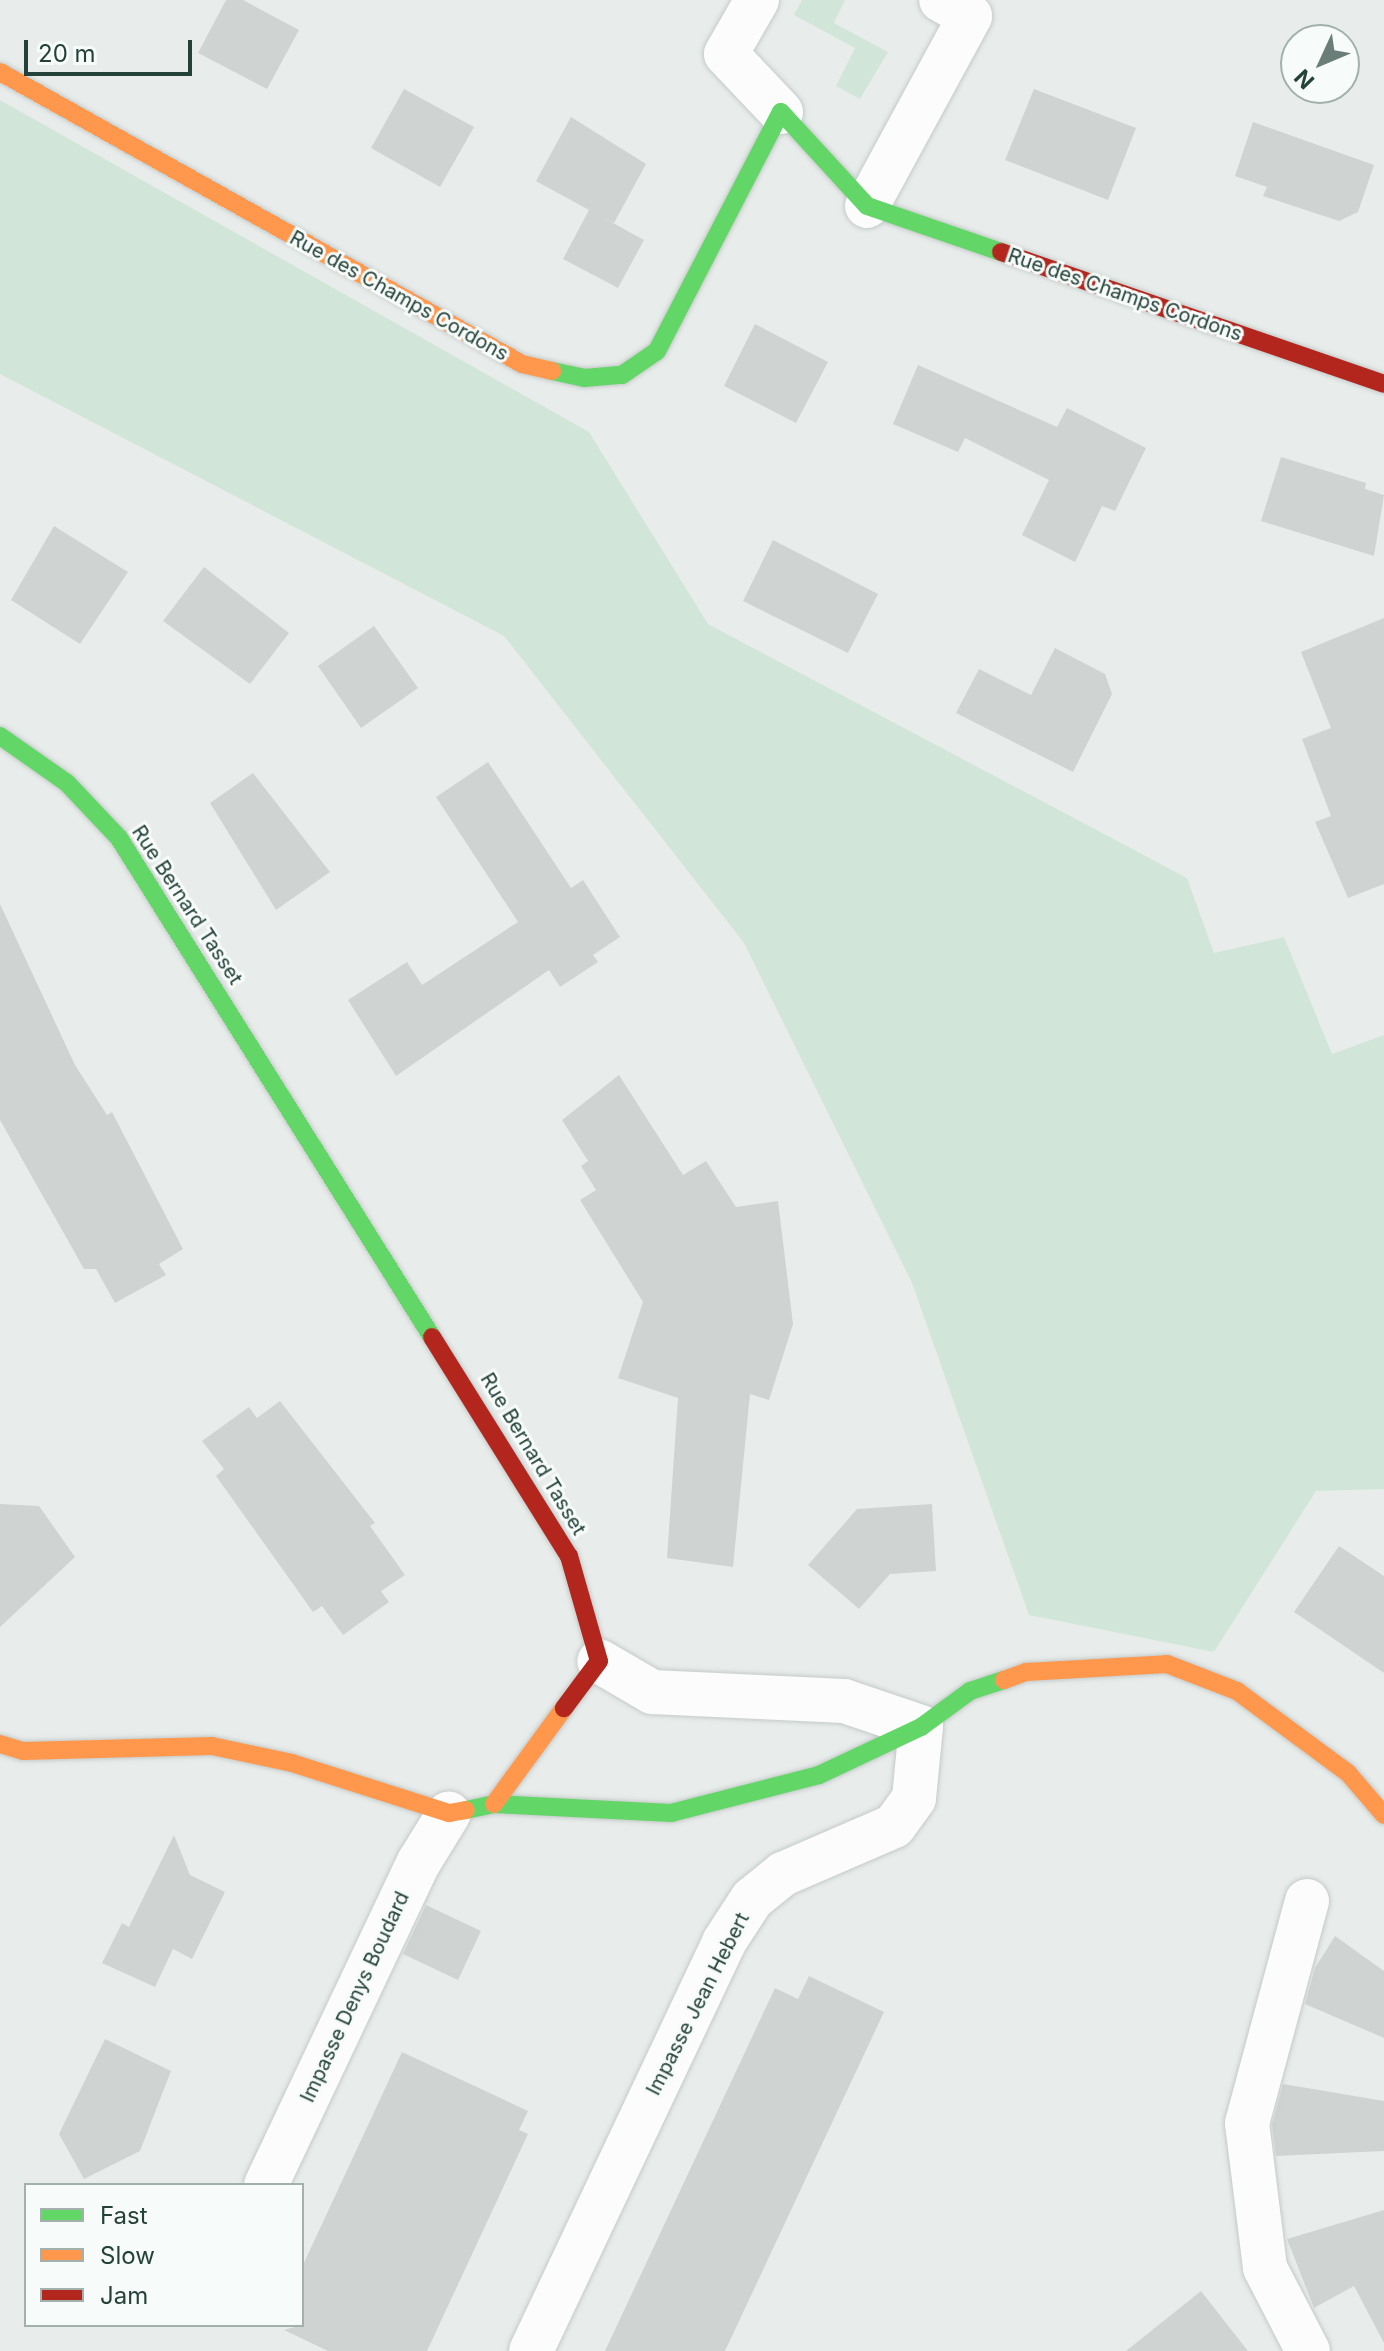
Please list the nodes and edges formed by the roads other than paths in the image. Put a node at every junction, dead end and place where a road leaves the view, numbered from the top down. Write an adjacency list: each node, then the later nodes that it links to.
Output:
1 (757, 0): 4 (street, Rue des Champs Cordons)
2 (941, 0): 5 (street)
3 (0, 72): 4 (street, Rue des Champs Cordons)
4 (781, 112): 5 (street, Rue des Champs Cordons)
5 (867, 206): 6 (street, Rue des Champs Cordons)
6 (1384, 384)
7 (0, 736): 8 (street, Rue Bernard Tasset)
8 (599, 1661): 9 (street); 11 (street)
9 (921, 1727): 11 (street); 13 (street); 16 (street, Impasse Jean Hebert)
10 (0, 1744): 12 (street)
11 (494, 1804): 12 (street)
12 (449, 1813): 15 (street, Impasse Denys Boudard)
13 (1384, 1814)
14 (1307, 1901): 17 (street)
15 (267, 2183)
16 (531, 2351)
17 (1308, 2351)

